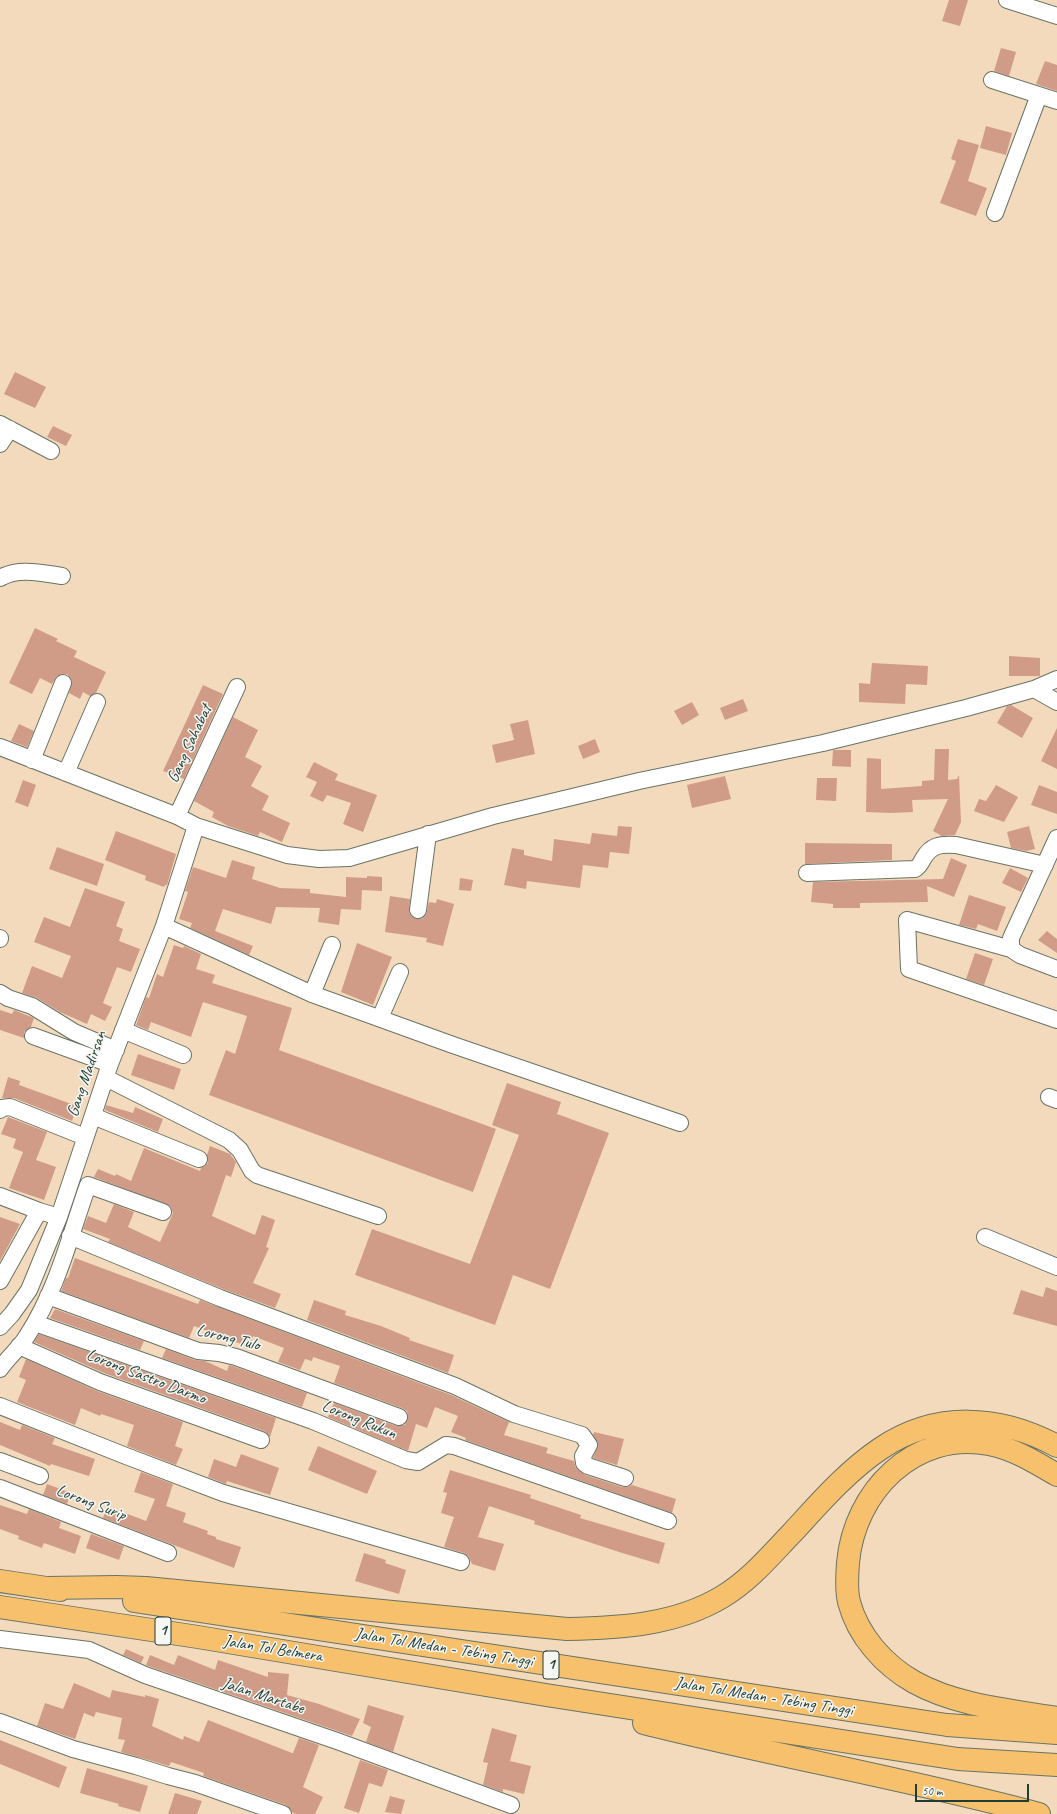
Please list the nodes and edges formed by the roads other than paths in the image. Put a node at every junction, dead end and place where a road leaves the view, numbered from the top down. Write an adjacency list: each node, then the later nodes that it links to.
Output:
1 (1007, 0): 2 (street)
2 (1057, 16)
3 (992, 80): 4 (street)
4 (1039, 95): 5 (street); 6 (street)
5 (1057, 100)
6 (995, 213)
7 (5, 426): 8 (street); 9 (street)
8 (0, 444)
9 (51, 451)
10 (62, 576): 11 (street)
11 (0, 578)
12 (1057, 679): 15 (street)
13 (63, 683): 19 (street)
14 (237, 687): 21 (street, Gang Sahabat)
15 (1034, 689): 17 (street); 23 (street)
16 (97, 702): 20 (street)
17 (1057, 702)
18 (0, 747): 19 (street)
19 (32, 760): 20 (street)
20 (66, 773): 21 (street)
21 (177, 816): 22 (street)
22 (196, 826): 23 (street); 28 (street, Gang Madirsan)
23 (428, 834): 27 (street)
24 (1057, 838): 25 (street)
25 (1045, 865): 26 (street); 30 (street)
26 (808, 873)
27 (418, 910)
28 (164, 926): 34 (street); 37 (street, Gang Madirsan)
29 (332, 945): 34 (street)
30 (1011, 949): 31 (street); 36 (street)
31 (1057, 969)
32 (400, 972): 35 (street)
33 (0, 994): 40 (street)
34 (312, 994): 35 (street)
35 (380, 1018): 43 (street)
36 (1057, 1020)
37 (123, 1030): 39 (street); 40 (street, Gang Madirsan)
38 (33, 1036): 40 (street)
39 (183, 1055)
40 (111, 1064): 42 (street, Gang Madirsan); 51 (street)
41 (0, 1110): 44 (street)
42 (93, 1116): 44 (street, Gang Madirsan); 45 (street)
43 (680, 1123)
44 (85, 1136): 46 (street, Gang Madirsan)
45 (199, 1159)
46 (71, 1179): 47 (street); 52 (street, Gang Madirsan)
47 (88, 1185): 50 (street); 53 (street)
48 (0, 1196): 49 (street)
49 (39, 1211): 52 (street); 56 (street)
50 (164, 1212)
51 (378, 1216)
52 (59, 1217): 59 (street, Gang Madirsan)
53 (70, 1236): 57 (street); 69 (street)
54 (985, 1237): 55 (street)
55 (1057, 1267)
56 (0, 1281)
57 (48, 1296): 58 (street); 63 (street, Lorong Tulo)
58 (34, 1323): 60 (street); 71 (street, Lorong Rukun)
59 (0, 1327)
60 (19, 1346): 61 (street); 64 (street, Lorong Sastro Darmo)
61 (0, 1369)
62 (0, 1406): 73 (street)
63 (399, 1417)
64 (261, 1440)
65 (1057, 1446): 75 (highway)
66 (0, 1461): 68 (street)
67 (1057, 1475): 79 (highway)
68 (40, 1476)
69 (625, 1478)
70 (0, 1488): 72 (street, Lorong Surip)
71 (668, 1520)
72 (168, 1552)
73 (461, 1562)
74 (0, 1581): 75 (highway, 1)
75 (46, 1588): 81 (highway, Jalan Tol Medan - Tebing Tinggi / 1)
76 (0, 1607): 78 (highway, Jalan Tol Belmera / 1)
77 (0, 1640): 83 (street, Jalan Martabe)
78 (546, 1696): 82 (highway, Jalan Tol Medan - Tebing Tinggi / 1); 85 (highway)
79 (1057, 1718)
80 (0, 1722): 84 (street)
81 (1057, 1733)
82 (1057, 1765)
83 (511, 1805)
84 (283, 1814)
85 (1039, 1814)

